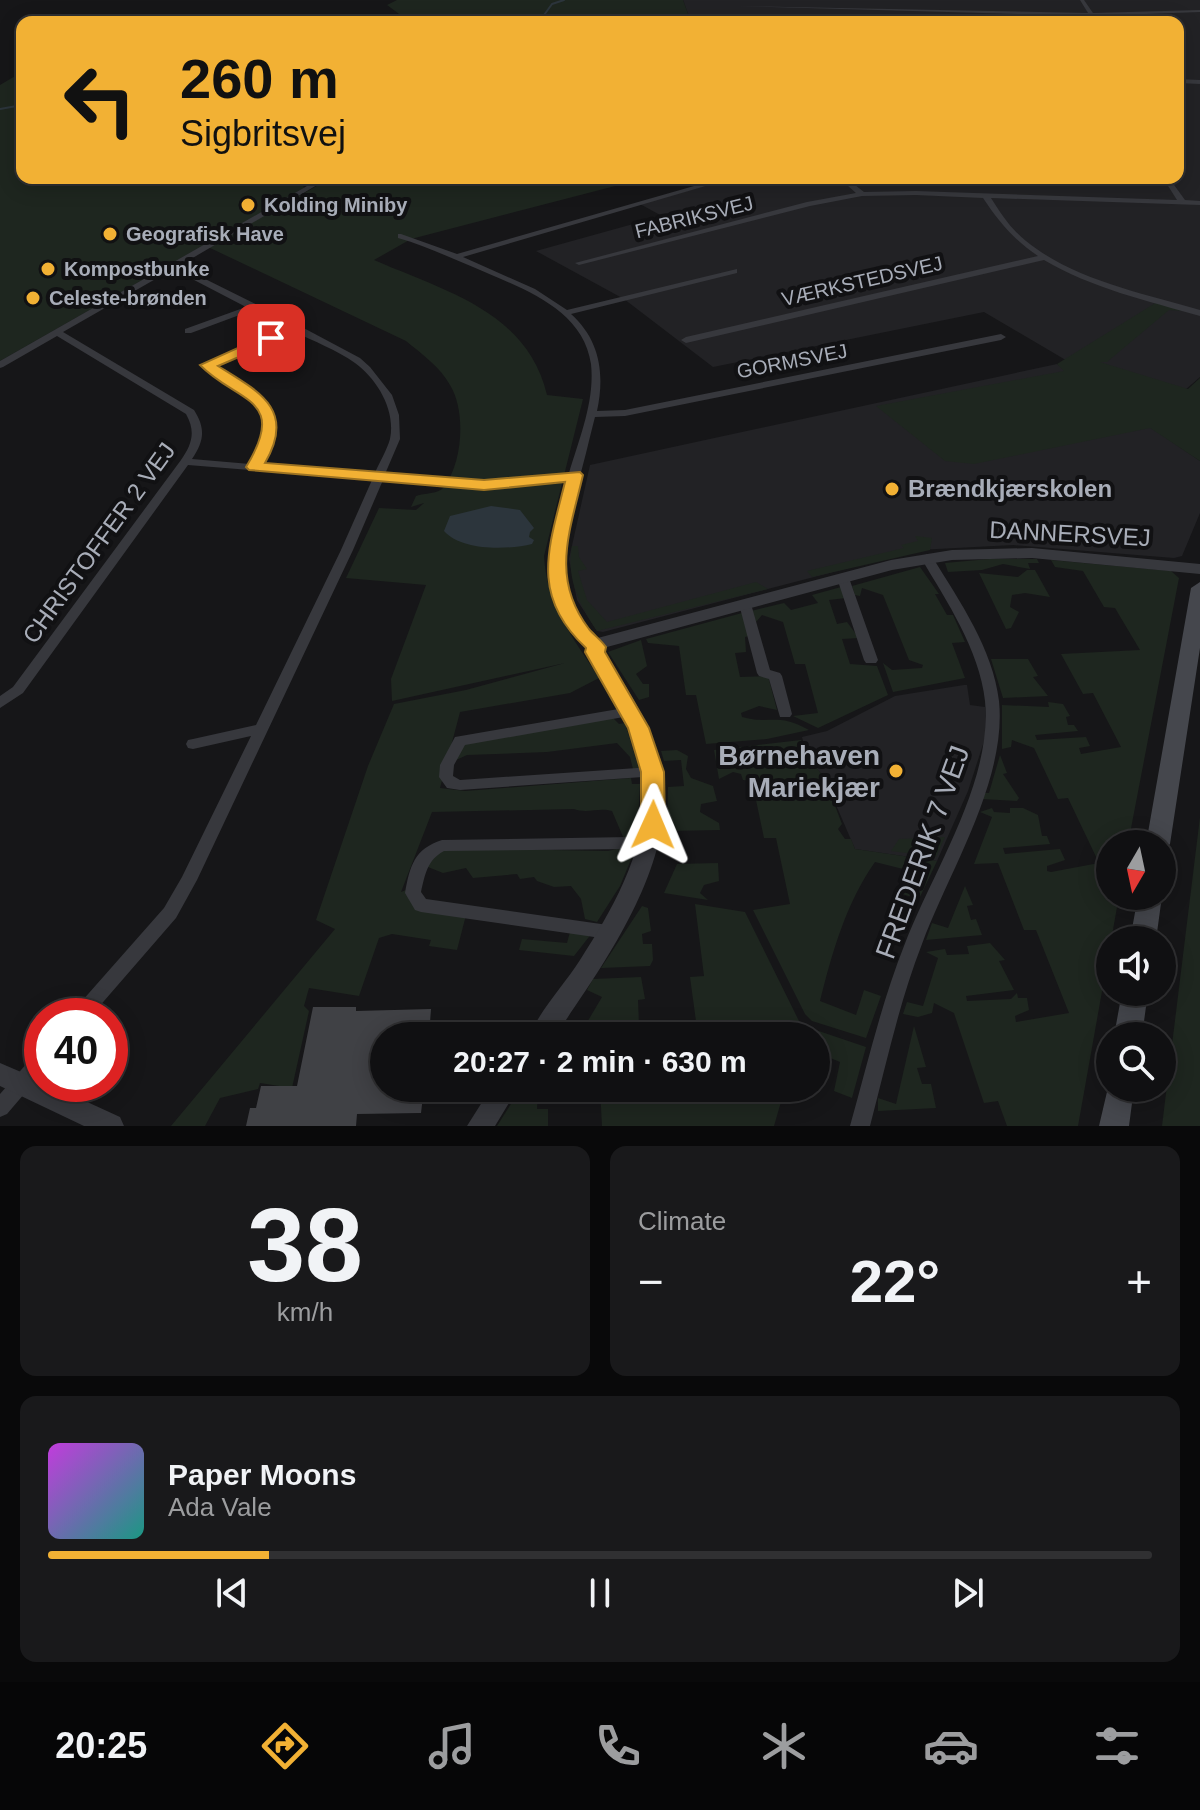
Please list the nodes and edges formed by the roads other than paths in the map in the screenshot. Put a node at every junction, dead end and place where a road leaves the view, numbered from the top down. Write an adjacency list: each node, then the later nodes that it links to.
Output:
1 (851, 0): 4 (street)
2 (1082, 0): 7 (street)
3 (738, 6): 4 (street)
4 (854, 9): 6 (street)
5 (1198, 12): 7 (street)
6 (1046, 14): 7 (street)
7 (1091, 15)
8 (316, 184): 20 (street)
9 (709, 184): 17 (street)
10 (850, 184): 12 (street)
11 (1170, 184): 14 (street)
12 (862, 194): 13 (street, FABRIKSVEJ); 19 (street, FABRIKSVEJ)
13 (986, 196): 14 (street, FABRIKSVEJ); 18 (street)
14 (1183, 203): 15 (street, FABRIKSVEJ)
15 (1200, 203)
16 (401, 236): 17 (street)
17 (455, 257): 23 (street)
18 (1046, 257): 24 (street); 29 (street, VÆRKSTEDSVEJ)
19 (579, 263)
20 (173, 266): 22 (street); 27 (street)
21 (734, 271): 23 (street)
22 (253, 307): 25 (street); 26 (street)
23 (564, 313): 31 (street)
24 (1200, 313)
25 (295, 327): 33 (street); 35 (street)
26 (188, 331)
27 (58, 333): 30 (street); 32 (street, CHRISTOFFER 2 VEJ)
28 (1001, 337): 31 (street, GORMSVEJ)
29 (686, 340)
30 (0, 365)
31 (591, 414): 34 (street)
32 (185, 462): 33 (street); 43 (street, CHRISTOFFER 2 VEJ)
33 (254, 467): 35 (street)
34 (575, 475): 35 (street); 41 (street)
35 (380, 479): 46 (street)
36 (927, 558): 37 (street, DANNERSVEJ); 38 (street, DANNERSVEJ); 60 (street, FREDERIK 7 VEJ)
37 (1200, 569)
38 (843, 578): 40 (street, DANNERSVEJ); 42 (street)
39 (1200, 588): 49 (main road)
40 (745, 604): 41 (street, DANNERSVEJ); 45 (street)
41 (596, 647): 44 (street)
42 (871, 660)
43 (2, 706)
44 (630, 712): 48 (street); 48 (street)
45 (785, 714)
46 (260, 729): 47 (street); 52 (street)
47 (193, 744)
48 (652, 772): 50 (street)
49 (1160, 830)
50 (647, 848): 51 (street); 51 (street)
51 (608, 932): 53 (street)
52 (96, 998)
53 (550, 1022)
54 (11, 1079): 57 (street); 58 (street)
55 (496, 1102): 59 (street)
56 (1118, 1102): 61 (main road)
57 (0, 1108)
58 (111, 1126)
59 (480, 1126)
60 (860, 1126)
61 (1114, 1126)

